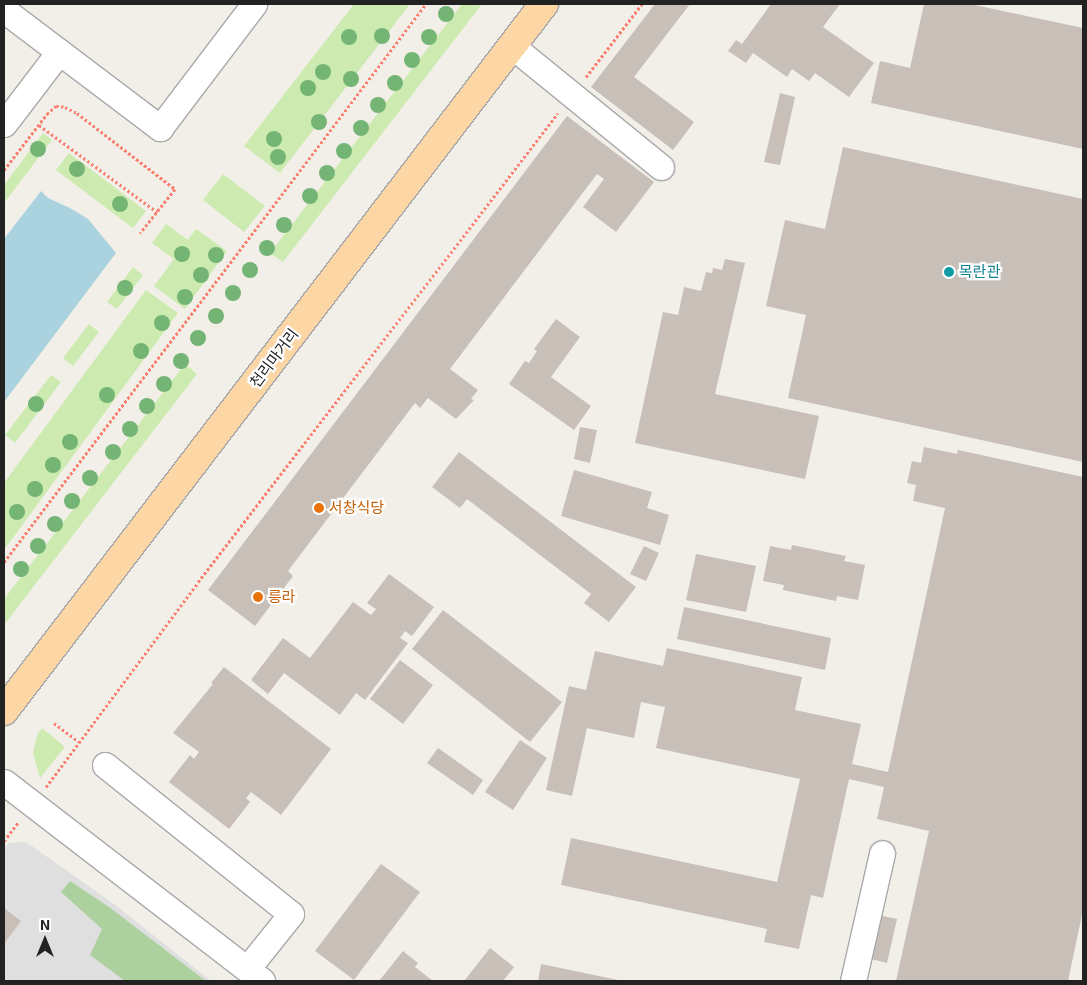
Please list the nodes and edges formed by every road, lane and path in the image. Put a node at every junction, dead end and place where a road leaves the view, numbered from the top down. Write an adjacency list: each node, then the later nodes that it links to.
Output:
1 (254, 4): 7 (street)
2 (426, 4): 15 (path)
3 (544, 4): 6 (main road, 천리마거리)
4 (642, 4): 8 (path)
5 (4, 10): 7 (street)
6 (512, 46): 8 (street); 16 (main road, 천리마거리)
7 (59, 52): 9 (street)
8 (572, 96): 11 (street); 18 (path)
9 (4, 124)
10 (39, 125): 12 (path); 13 (path); 13 (path)
11 (662, 167)
12 (4, 170)
13 (157, 212): 14 (path)
14 (140, 233)
15 (4, 562)
16 (4, 711)
17 (54, 723): 18 (path)
18 (79, 742): 21 (path)
19 (105, 765): 24 (street)
20 (4, 782): 21 (street)
21 (32, 804): 22 (path); 24 (street)
22 (4, 841)
23 (882, 852): 25 (street)
24 (254, 975)
25 (853, 981)

